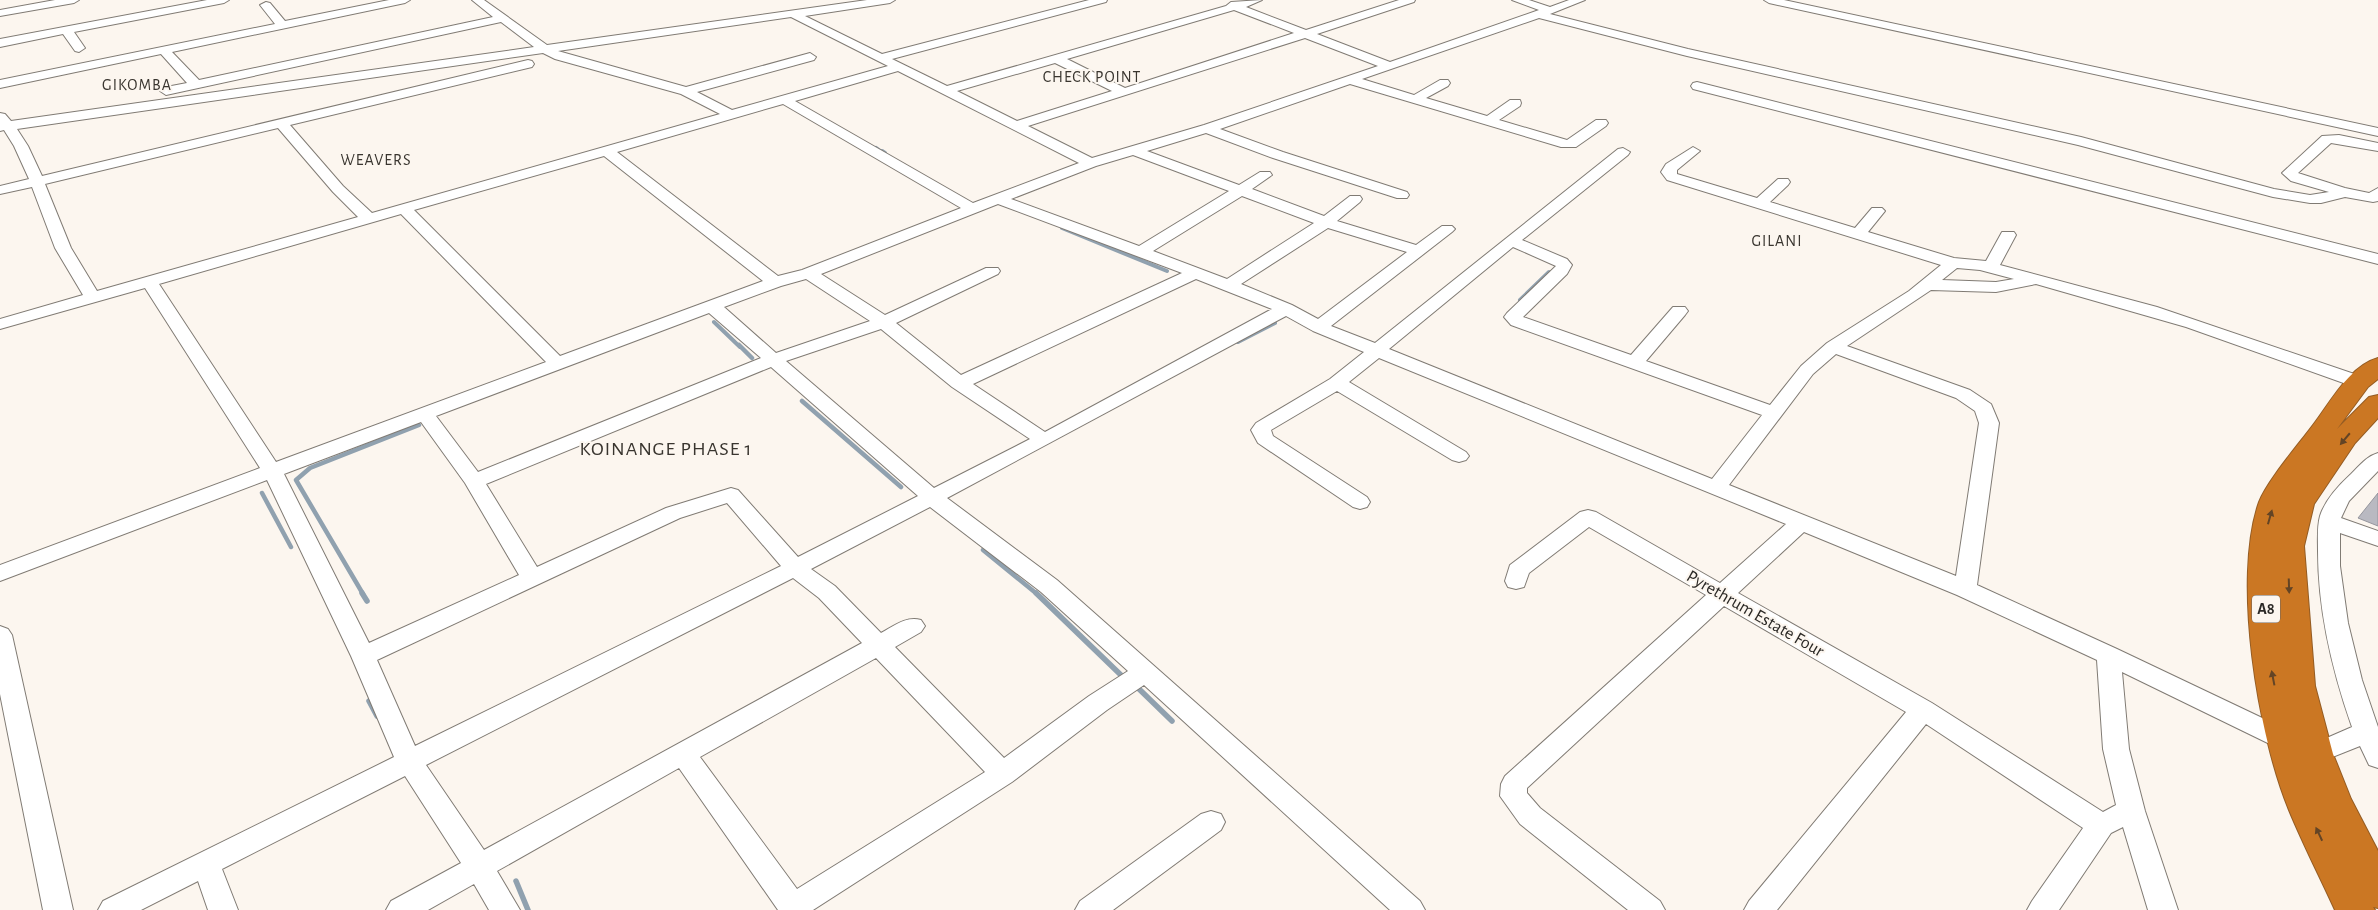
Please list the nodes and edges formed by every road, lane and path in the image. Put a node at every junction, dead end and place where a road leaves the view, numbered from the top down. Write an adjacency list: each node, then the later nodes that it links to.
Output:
1 (74, 0): 21 (street)
2 (224, 0): 23 (street)
3 (405, 0): 15 (street)
4 (477, 0): 20 (street)
5 (856, 0): 17 (street)
6 (890, 0): 17 (street)
7 (1102, 0): 31 (street)
8 (1217, 0): 16 (street)
9 (1257, 0): 16 (street)
10 (1407, 0): 24 (street)
11 (1517, 0): 18 (street)
12 (1580, 0): 18 (street)
13 (1769, 0): 54 (street)
14 (266, 4): 22 (street)
15 (361, 4): 22 (street)
16 (1234, 7): 24 (street); 32 (street)
17 (820, 10): 19 (street)
18 (1544, 12): 33 (street); 66 (street)
19 (793, 14): 28 (street); 31 (street)
20 (501, 19): 28 (street); 38 (street)
21 (10, 23): 23 (street); 25 (street)
22 (282, 25): 27 (street)
23 (66, 30): 26 (street)
24 (1305, 35): 33 (street); 42 (street)
25 (0, 43)
26 (79, 48)
27 (164, 50): 37 (street); 38 (street)
28 (546, 50): 29 (street); 46 (street)
29 (559, 56): 41 (street); 51 (street)
30 (810, 57): 41 (street)
31 (881, 58): 34 (street)
32 (1057, 59): 40 (street); 42 (street)
33 (1390, 66): 35 (street)
34 (899, 67): 40 (street); 44 (street)
35 (1351, 80): 43 (street); 53 (street)
36 (1444, 83): 43 (street)
37 (0, 84)
38 (196, 84): 46 (street)
39 (1697, 86): 83 (street)
40 (947, 90): 52 (street)
41 (686, 91): 47 (street)
42 (1122, 92): 52 (street)
43 (1414, 98): 48 (street)
44 (785, 100): 47 (street); 73 (street)
45 (1515, 102): 48 (street)
46 (114, 110): 50 (street)
47 (730, 115): 56 (street)
48 (1489, 121): 49 (street)
49 (1601, 122)
50 (3, 123): 62 (street)
51 (281, 123): 62 (street); 75 (street)
52 (1015, 126): 60 (street)
53 (1208, 129): 57 (street); 67 (street)
54 (2378, 132)
55 (2378, 147): 66 (street)
56 (607, 151): 72 (street); 91 (street)
57 (1135, 151): 60 (street); 65 (street)
58 (1694, 151): 71 (street)
59 (1623, 152): 80 (street)
60 (1091, 163): 70 (street)
61 (1265, 175): 65 (street)
62 (38, 181): 64 (street); 94 (street)
63 (1783, 182): 71 (street)
64 (0, 190)
65 (1239, 191): 76 (street); 82 (street)
66 (2345, 192): 68 (street)
67 (1402, 195)
68 (2376, 197)
69 (1355, 199): 76 (street)
70 (1000, 200): 73 (street); 82 (street)
71 (1759, 204): 78 (street)
72 (404, 209): 75 (street); 105 (street)
73 (974, 210): 87 (street)
74 (1877, 211): 78 (street)
75 (369, 220): 90 (street)
76 (1326, 222): 81 (street); 93 (street)
77 (1447, 230): 81 (street)
78 (1858, 235): 84 (street)
79 (2008, 235): 85 (street)
80 (1512, 241): 102 (street); 104 (street)
81 (1419, 251): 100 (street)
82 (1141, 252): 88 (street)
83 (2378, 260)
84 (1953, 262): 85 (street); 92 (street)
85 (1991, 267): 89 (street)
86 (992, 271): 98 (street)
87 (808, 273): 91 (street); 98 (street)
88 (1195, 273): 93 (street); 106 (street)
89 (2038, 279): 92 (street); 108 (street)
90 (150, 282): 94 (street); 114 (street)
91 (775, 282): 95 (street)
92 (1927, 285): 101 (street)
93 (1229, 286): 96 (street)
94 (93, 298): 99 (street)
95 (712, 306): 103 (street); 105 (street)
96 (1286, 309): 100 (street); 111 (street)
97 (1679, 310): 104 (street)
98 (884, 322): 103 (street); 106 (street)
99 (0, 324)
100 (1319, 327): 102 (street)
101 (1833, 347): 109 (street); 126 (street)
102 (1378, 350): 107 (street); 116 (street)
103 (772, 360): 115 (street); 117 (street)
104 (1635, 362): 109 (street)
105 (558, 364): 110 (street)
106 (960, 383): 111 (street)
107 (1337, 383): 112 (street); 118 (street)
108 (2372, 384): 136 (highway, A8, one-way to 108); 138 (highway, A8, one-way to 138)
109 (1775, 413): 116 (street)
110 (425, 414): 114 (street); 115 (street)
111 (1044, 440): 117 (street)
112 (1459, 456)
113 (2378, 459): 119 (street)
114 (273, 472): 123 (street); 132 (street)
115 (474, 481): 124 (street)
116 (1717, 487): 120 (street)
117 (931, 497): 122 (street); 133 (street)
118 (1360, 502)
119 (2329, 522): 121 (street); 135 (street)
120 (1799, 524): 126 (street); 127 (street)
121 (2378, 539)
122 (795, 568): 124 (street); 130 (street); 140 (street)
123 (0, 573)
124 (532, 577): 132 (street)
125 (1516, 581): 127 (street, Pyrethrum Estate Four)
126 (1965, 589): 131 (street)
127 (1720, 594): 134 (street, Pyrethrum Estate Four); 157 (street)
128 (913, 626): 130 (street)
129 (0, 636): 150 (street)
130 (878, 644): 137 (street); 141 (street)
131 (2109, 655): 136 (street); 142 (street)
132 (363, 656): 140 (street)
133 (1144, 673): 141 (street); 156 (street)
134 (1923, 710): 144 (street, Pyrethrum Estate Four); 158 (street)
135 (2366, 732): 138 (street); 139 (street)
136 (2284, 740): 148 (highway, A8, one-way to 136)
137 (683, 754): 146 (street); 149 (street)
138 (2315, 754): 147 (highway, A8)
139 (2378, 758)
140 (409, 761): 145 (street); 146 (street)
141 (1003, 774): 149 (street)
142 (2131, 811): 144 (street); 160 (street)
143 (1211, 822): 155 (street)
144 (2101, 824): 159 (street)
145 (206, 863): 151 (street); 152 (street)
146 (480, 868): 153 (street); 154 (street)
147 (2378, 891)
148 (2347, 894)
149 (794, 908)
150 (58, 910)
151 (113, 910)
152 (223, 910)
153 (402, 910)
154 (505, 910)
155 (1090, 910)
156 (1410, 910)
157 (1650, 910)
158 (1759, 910)
159 (2042, 910)
160 (2163, 910)

